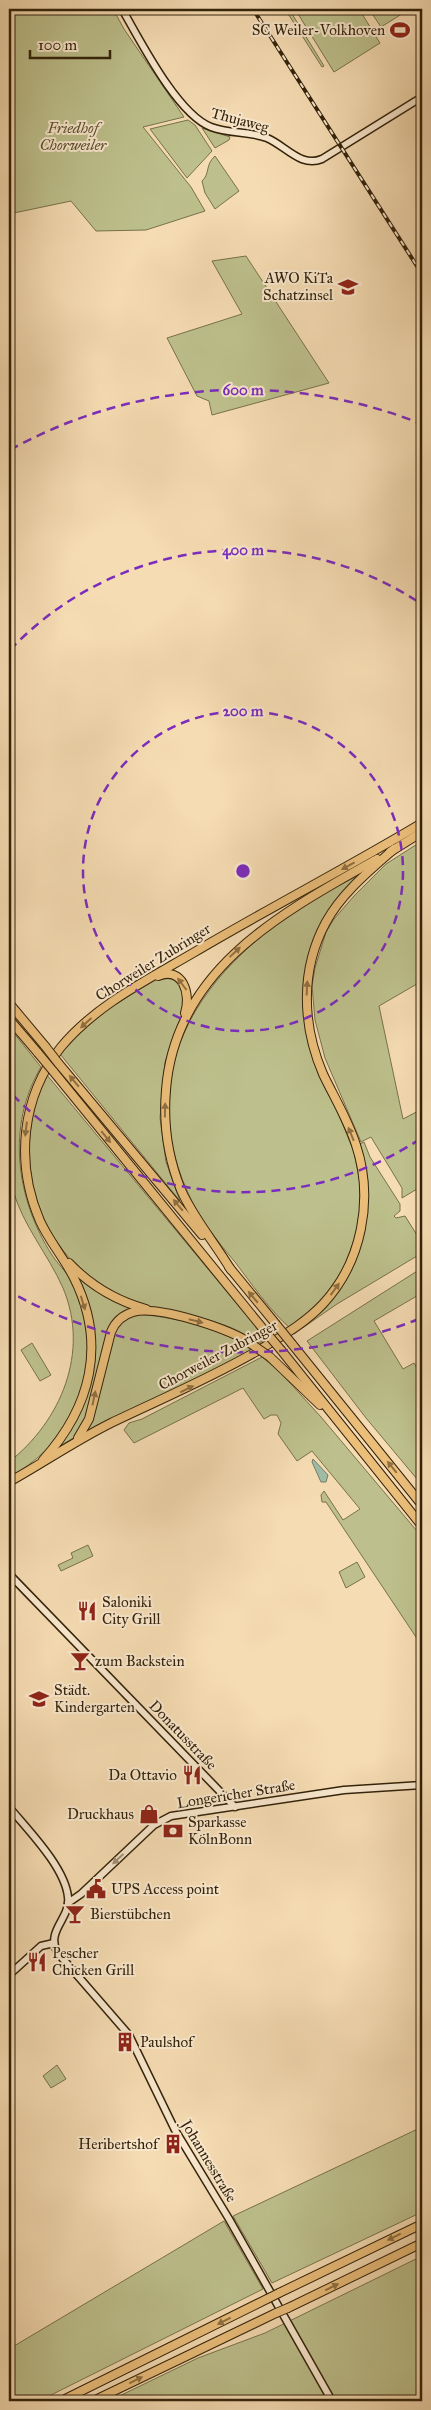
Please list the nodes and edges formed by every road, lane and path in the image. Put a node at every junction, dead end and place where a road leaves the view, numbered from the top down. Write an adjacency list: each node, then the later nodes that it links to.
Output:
1 (122, 9): 2 (street, Thujaweg)
2 (422, 97)
3 (422, 823): 6 (highway, Chorweiler Zubringer, one-way to 6)
4 (422, 832): 5 (highway, Chorweiler Zubringer)
5 (394, 849): 9 (highway, Chorweiler Zubringer, one-way to 5); 14 (highway, Chorweiler Zubringer, one-way to 5)
6 (139, 984): 9 (highway, one-way to 6); 10 (highway, Chorweiler Zubringer, one-way to 10)
7 (9, 1002): 11 (highway, one-way to 7, bridge)
8 (9, 1019): 13 (highway, one-way to 13, bridge)
9 (181, 1030): 11 (highway, one-way to 9)
10 (64, 1258): 12 (highway); 15 (highway, Chorweiler Zubringer, one-way to 15)
11 (231, 1270): 17 (highway, one-way to 11, bridge)
12 (176, 1316): 13 (highway, one-way to 13, bridge); 14 (highway, one-way to 12)
13 (351, 1437): 18 (highway)
14 (75, 1441): 15 (highway, Chorweiler Zubringer)
15 (43, 1460): 16 (highway, Chorweiler Zubringer)
16 (9, 1482)
17 (422, 1505)
18 (422, 1526)
19 (9, 1574): 21 (street, Donatusstraße)
20 (422, 1786): 21 (street, Longericher Straße)
21 (235, 1806): 23 (street, Longericher Straße, one-way to 23)
22 (9, 1807): 23 (street)
23 (68, 1903): 24 (street, Longericher Straße)
24 (54, 1943): 25 (street); 32 (street, Johannesstraße)
25 (9, 1975)
26 (422, 2224): 30 (highway, one-way to 30, bridge)
27 (422, 2242): 29 (highway)
28 (422, 2247): 29 (highway)
29 (388, 2260): 31 (highway, one-way to 29, bridge)
30 (61, 2401)
31 (93, 2401)
32 (332, 2401)

